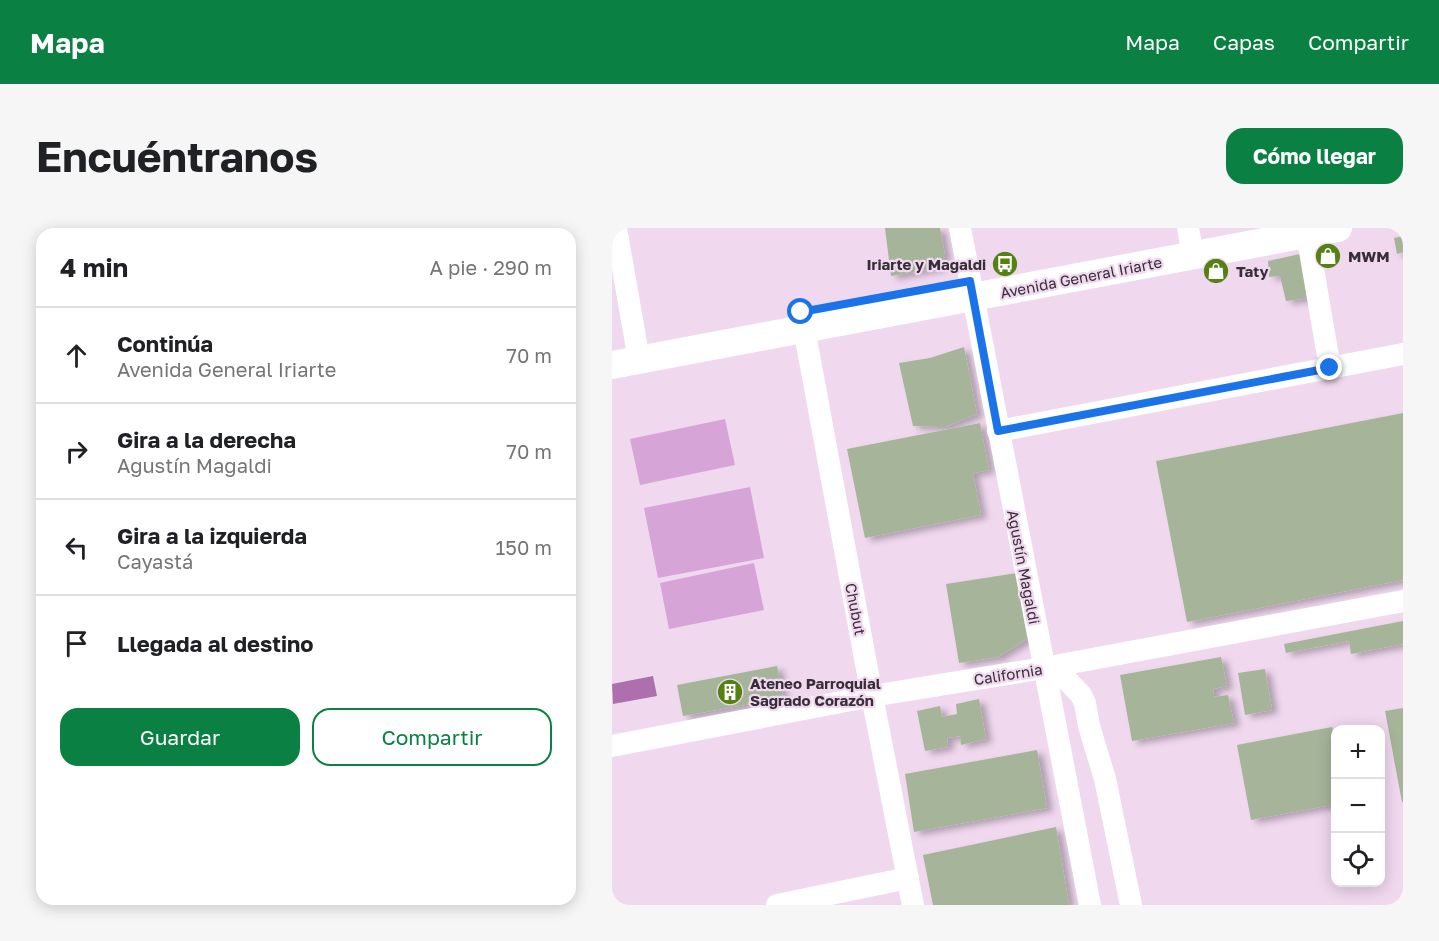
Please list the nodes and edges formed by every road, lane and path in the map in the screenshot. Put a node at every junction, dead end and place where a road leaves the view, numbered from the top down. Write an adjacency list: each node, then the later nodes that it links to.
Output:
1 (616, 228): 10 (street)
2 (960, 228): 7 (street, Agustín Magaldi)
3 (1259, 228): 6 (main road, Avenida General Iriarte)
4 (1338, 228): 5 (main road, Avenida General Iriarte)
5 (1307, 231): 6 (main road, Avenida General Iriarte); 11 (street)
6 (1190, 241): 7 (main road, Avenida General Iriarte)
7 (972, 289): 8 (main road, Avenida General Iriarte); 12 (street, Agustín Magaldi)
8 (802, 321): 10 (main road, Avenida General Iriarte); 15 (street, Chubut)
9 (1403, 354): 11 (street)
10 (625, 355)
11 (1330, 368): 12 (street)
12 (998, 431): 14 (street, Agustín Magaldi)
13 (1403, 601): 14 (street, California)
14 (1044, 668): 15 (street, California); 20 (street, Agustín Magaldi); 21 (street)
15 (872, 696): 16 (street, California); 17 (street, Chubut)
16 (612, 746)
17 (908, 878): 18 (street); 19 (street, Chubut)
18 (777, 905)
19 (913, 905)
20 (1090, 905)
21 (1131, 905)

